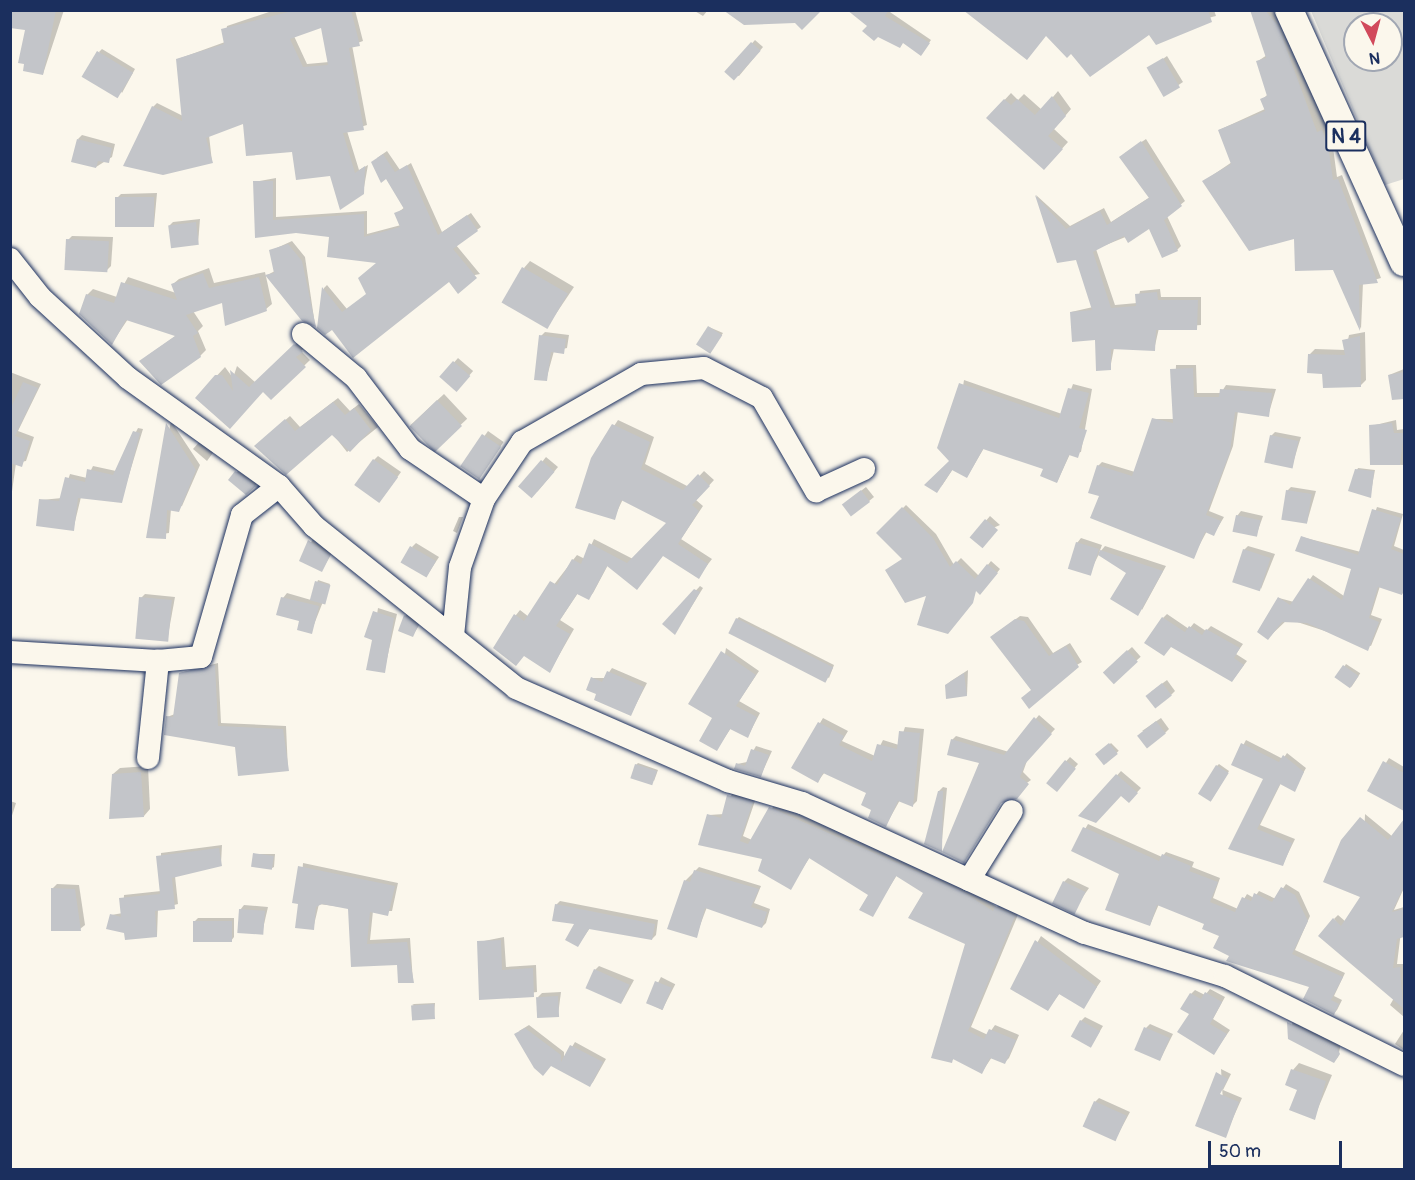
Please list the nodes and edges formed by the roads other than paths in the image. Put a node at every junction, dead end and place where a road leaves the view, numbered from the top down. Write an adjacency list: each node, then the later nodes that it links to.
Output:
1 (1289, 10): 3 (main road, N 4)
2 (10, 259): 6 (street)
3 (1404, 262)
4 (303, 334): 7 (street)
5 (864, 469): 7 (street)
6 (279, 486): 8 (street); 10 (street)
7 (484, 499): 8 (street)
8 (453, 636): 13 (street)
9 (10, 652): 10 (street)
10 (158, 661): 11 (street)
11 (148, 758)
12 (1012, 811): 13 (street)
13 (969, 880): 14 (street)
14 (1404, 1065)

